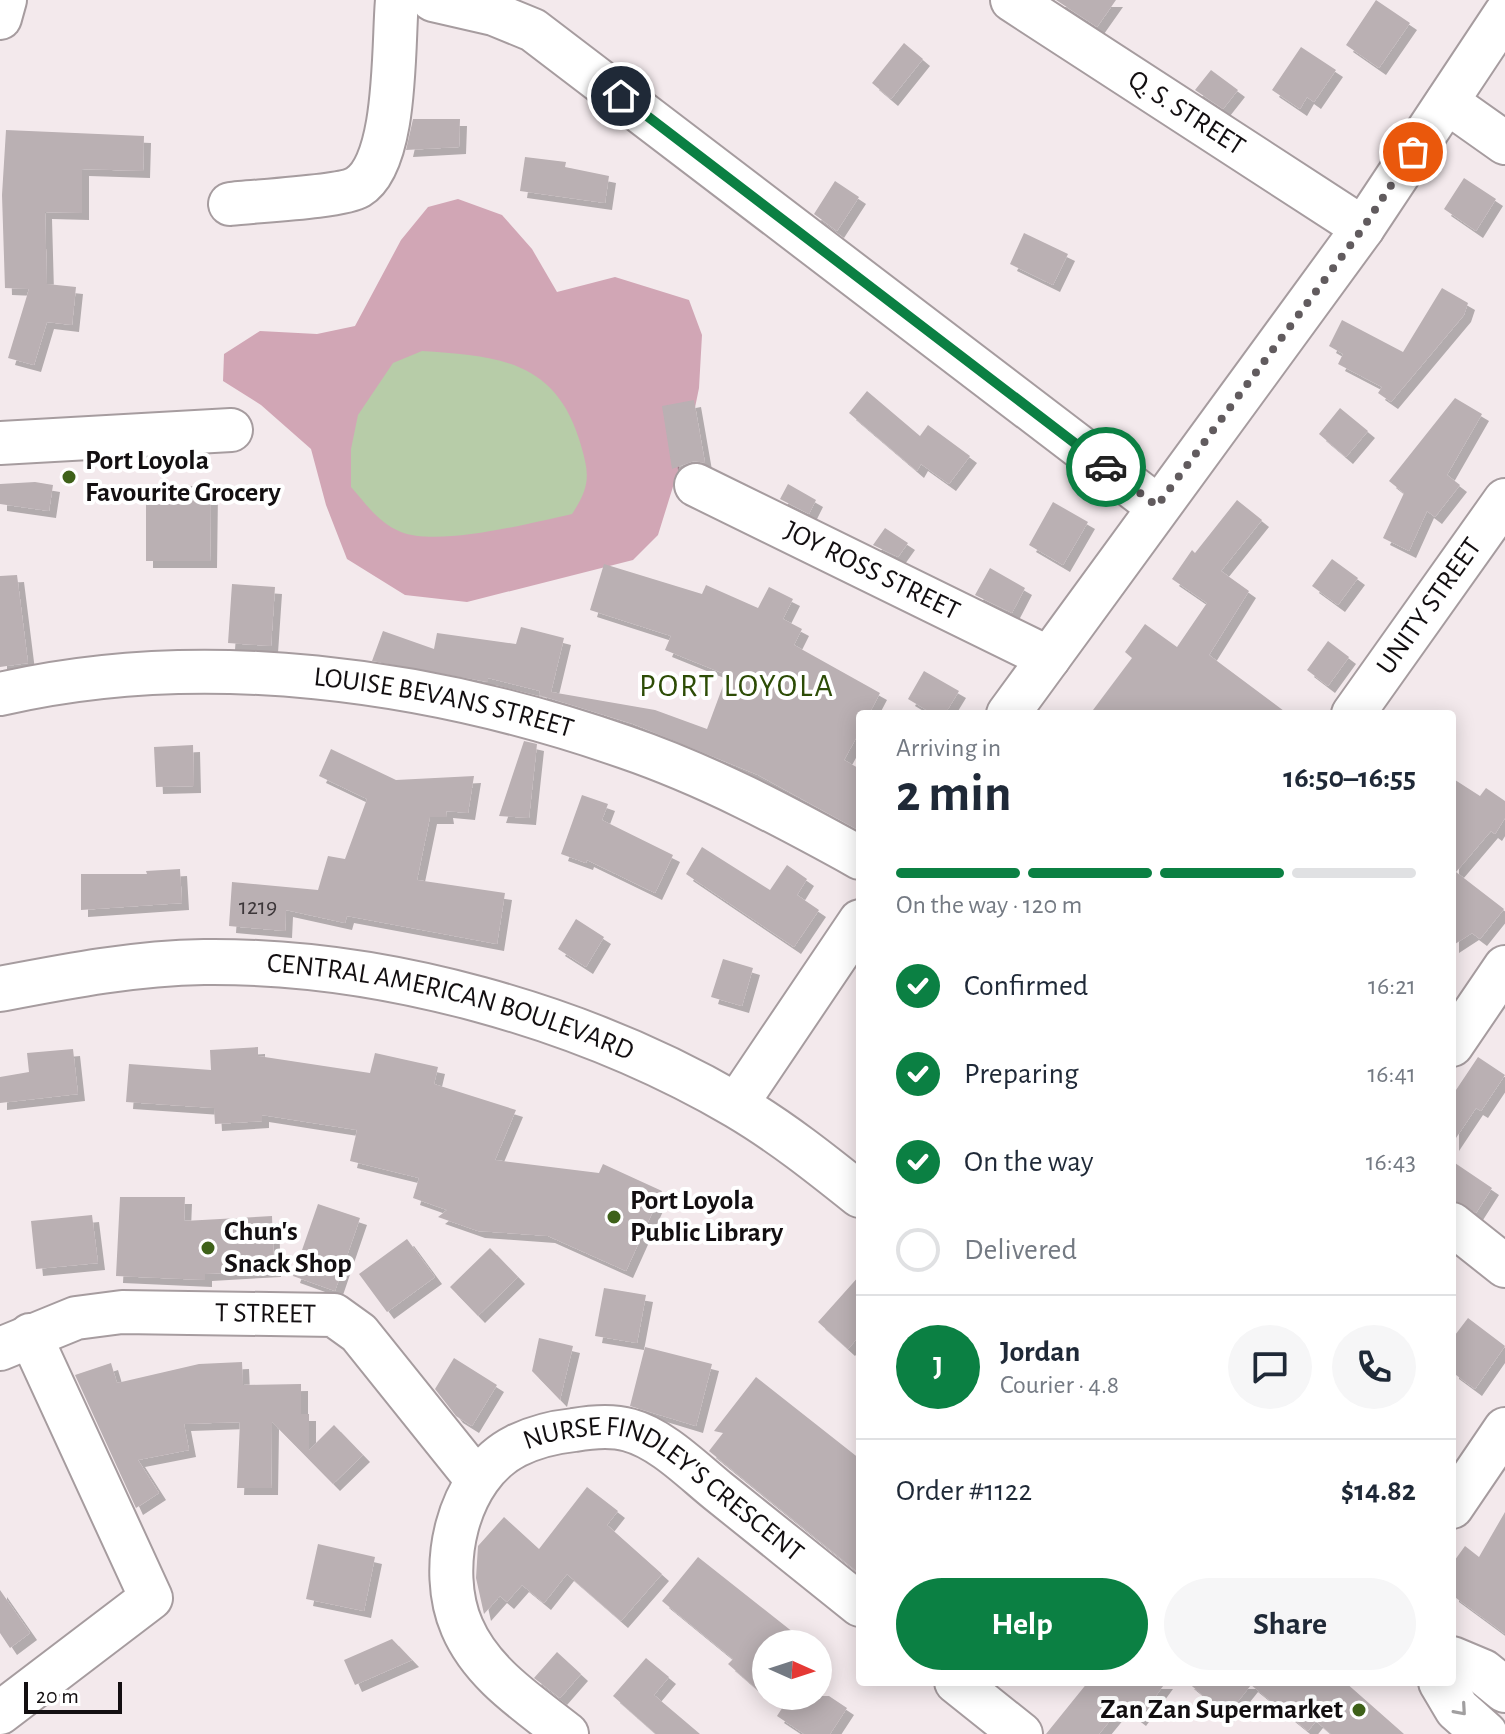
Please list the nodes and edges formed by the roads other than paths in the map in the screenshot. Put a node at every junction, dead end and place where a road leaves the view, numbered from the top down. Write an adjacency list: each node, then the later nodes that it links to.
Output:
1 (5, 0): 6 (street)
2 (397, 0): 9 (street)
3 (433, 0): 15 (street)
4 (1012, 0): 10 (street, Q. S. STREET)
5 (1505, 14): 7 (street)
6 (0, 18)
7 (1447, 102): 8 (street); 10 (street)
8 (1505, 143)
9 (230, 204)
10 (1363, 228): 15 (street)
11 (231, 430): 12 (street)
12 (0, 443)
13 (696, 485): 16 (street, JOY ROSS STREET)
14 (1505, 500): 19 (street, UNITY STREET)
15 (1157, 506): 16 (street)
16 (1049, 658): 18 (street)
17 (0, 694): 20 (street, LOUISE BEVANS STREET)
18 (1011, 710)
19 (1356, 710)
20 (856, 856)
21 (856, 927): 25 (street)
22 (1505, 967): 24 (street)
23 (0, 989): 25 (main road, CENTRAL AMERICAN BOULEVARD)
24 (1456, 1039)
25 (736, 1105): 26 (main road, CENTRAL AMERICAN BOULEVARD)
26 (856, 1192)
27 (1456, 1227): 28 (street)
28 (1505, 1266)
29 (15, 1342): 31 (street, T STREET); 38 (street, T STREET)
30 (1505, 1429): 32 (street)
31 (477, 1480): 33 (street, NURSE FINDLEY'S CRESCENT); 39 (street, NURSE FINDLEY'S CRESCENT)
32 (1456, 1501)
33 (856, 1602)
34 (1456, 1661): 37 (main road)
35 (961, 1686): 40 (street)
36 (1443, 1686): 41 (main road, one-way to 41)
37 (1505, 1690)
38 (0, 1713)
39 (567, 1734)
40 (1021, 1734)
41 (1485, 1734)

